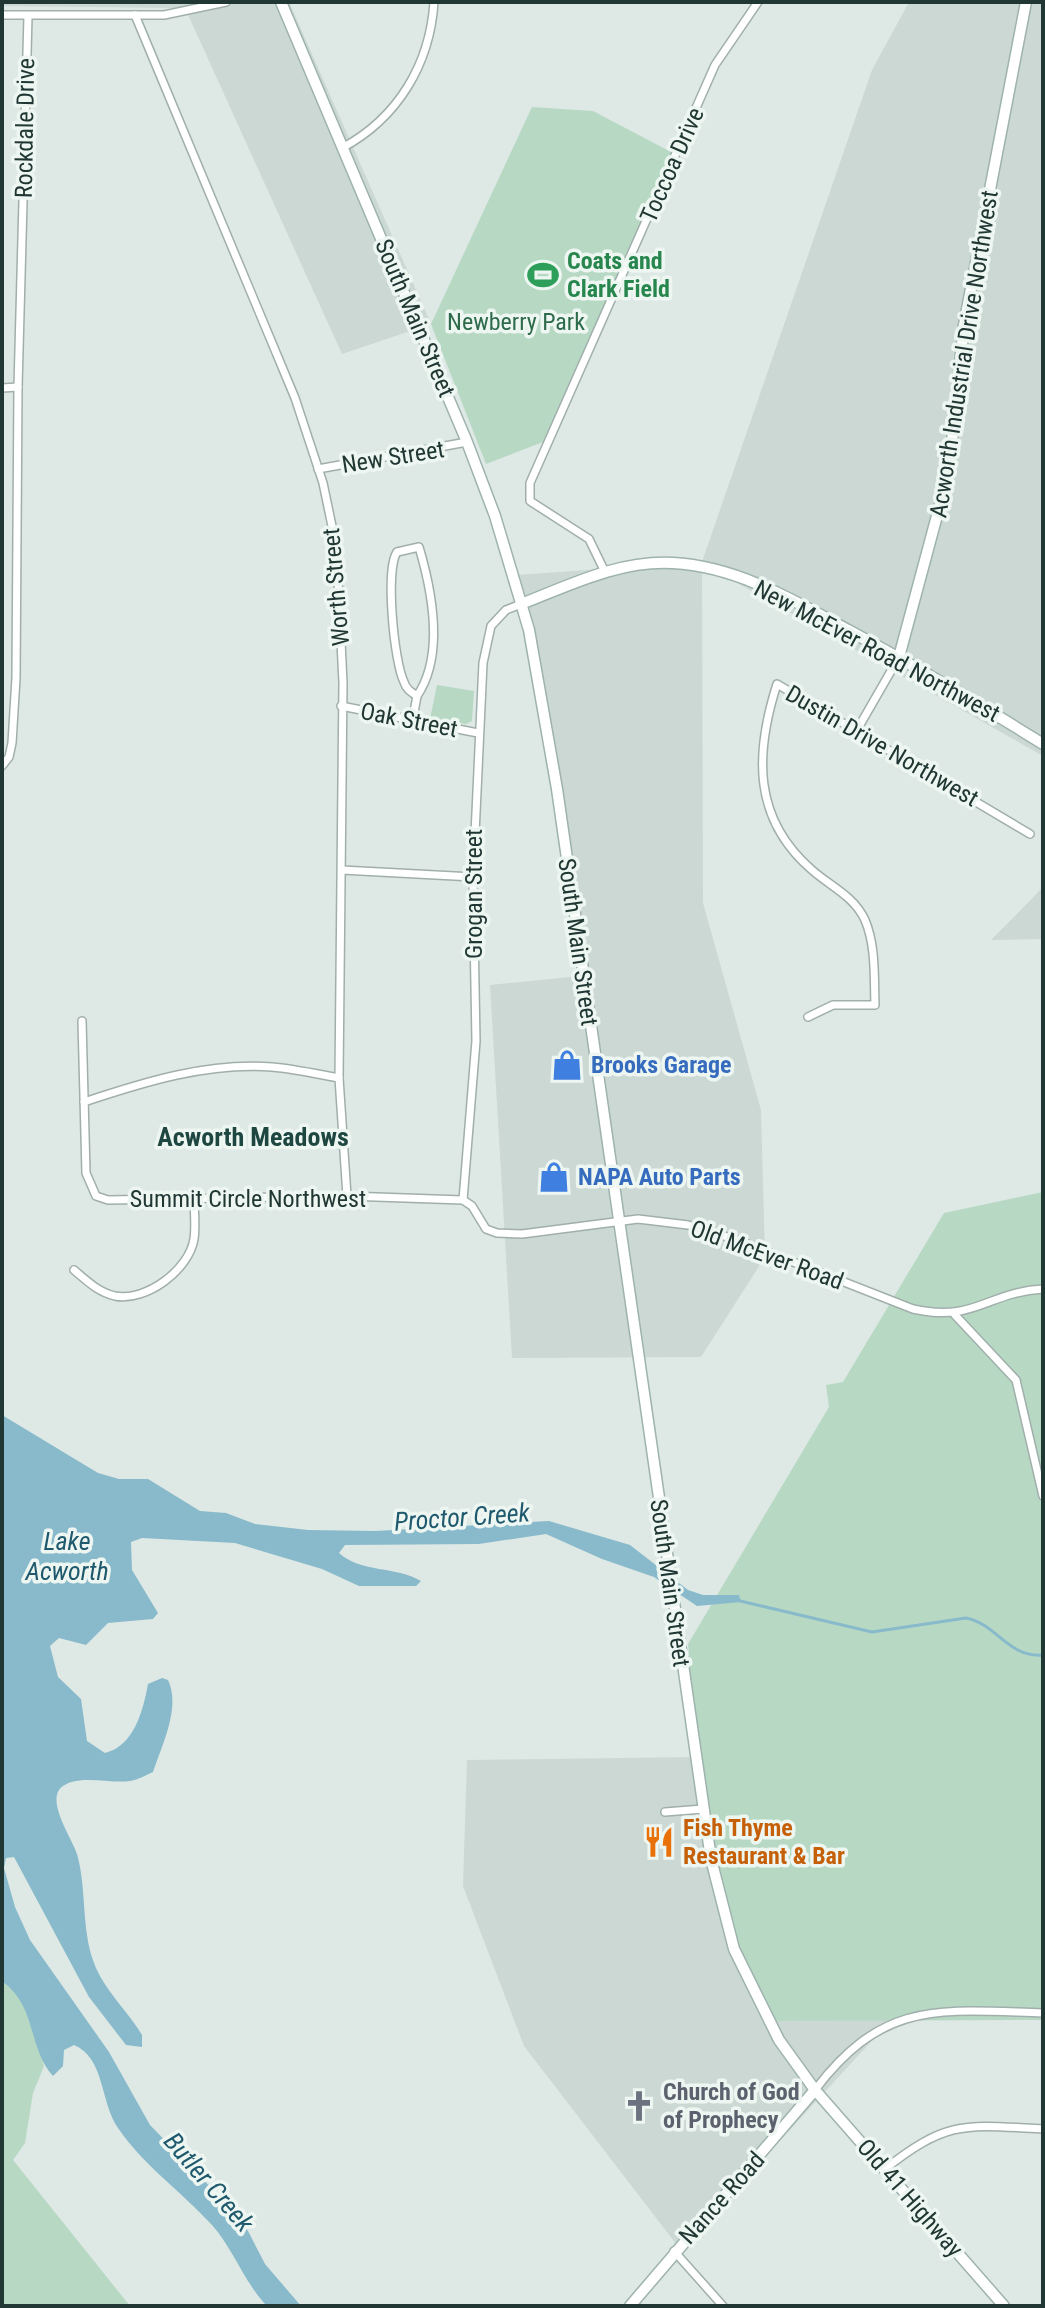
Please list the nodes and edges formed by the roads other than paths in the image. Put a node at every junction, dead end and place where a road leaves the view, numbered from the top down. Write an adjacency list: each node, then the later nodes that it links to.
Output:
1 (226, 2): 7 (street)
2 (281, 2): 9 (main road, South Main Street)
3 (434, 2): 9 (street)
4 (758, 2): 14 (street, Toccoa Drive)
5 (1026, 2): 16 (main road, Acworth Industrial Drive Northwest)
6 (2, 15): 8 (street)
7 (135, 15): 8 (street); 13 (street, Worth Street)
8 (28, 16): 10 (street, Rockdale Drive)
9 (342, 148): 12 (main road, South Main Street)
10 (18, 387): 11 (street); 23 (street, Rockdale Drive)
11 (2, 388)
12 (467, 442): 13 (street, New Street); 15 (main road, South Main Street)
13 (318, 469): 18 (street, Worth Street)
14 (605, 572): 15 (main road, New McEver Road Northwest); 16 (main road, New McEver Road Northwest)
15 (521, 604): 21 (street, Grogan Street); 34 (main road, South Main Street)
16 (899, 657): 20 (street); 22 (main road, New McEver Road Northwest)
17 (417, 696): 17 (street); 19 (street)
18 (341, 706): 19 (street, Oak Street); 25 (street, Worth Street)
19 (412, 723): 21 (street, Oak Street)
20 (857, 730): 24 (street, Dustin Drive Northwest); 27 (street, Dustin Drive Northwest)
21 (478, 733): 26 (street, Grogan Street)
22 (1043, 744)
23 (2, 766)
24 (1030, 834)
25 (342, 870): 26 (street); 29 (street, Worth Street)
26 (473, 877): 33 (street, Grogan Street)
27 (808, 1017)
28 (82, 1021): 30 (street, Summit Circle Northwest)
29 (339, 1078): 30 (street); 32 (street, Worth Street)
30 (84, 1102): 31 (street, Summit Circle Northwest)
31 (194, 1196): 32 (street, Summit Circle Northwest); 35 (street)
32 (347, 1196): 33 (street, Summit Circle Northwest)
33 (463, 1200): 34 (street, Old McEver Road)
34 (618, 1220): 37 (street, Old McEver Road); 39 (main road, South Main Street)
35 (74, 1270)
36 (1043, 1289): 37 (street)
37 (955, 1315): 38 (street)
38 (1043, 1496)
39 (703, 1809): 40 (street); 42 (main road, South Main Street)
40 (665, 1812)
41 (1043, 2013): 42 (street)
42 (815, 2090): 44 (main road, Old 41 Highway); 45 (main road, Nance Road)
43 (1043, 2129): 44 (street)
44 (885, 2169): 48 (main road, Old 41 Highway)
45 (674, 2251): 46 (main road, Nance Road); 47 (street)
46 (630, 2306)
47 (723, 2306)
48 (1004, 2306)

